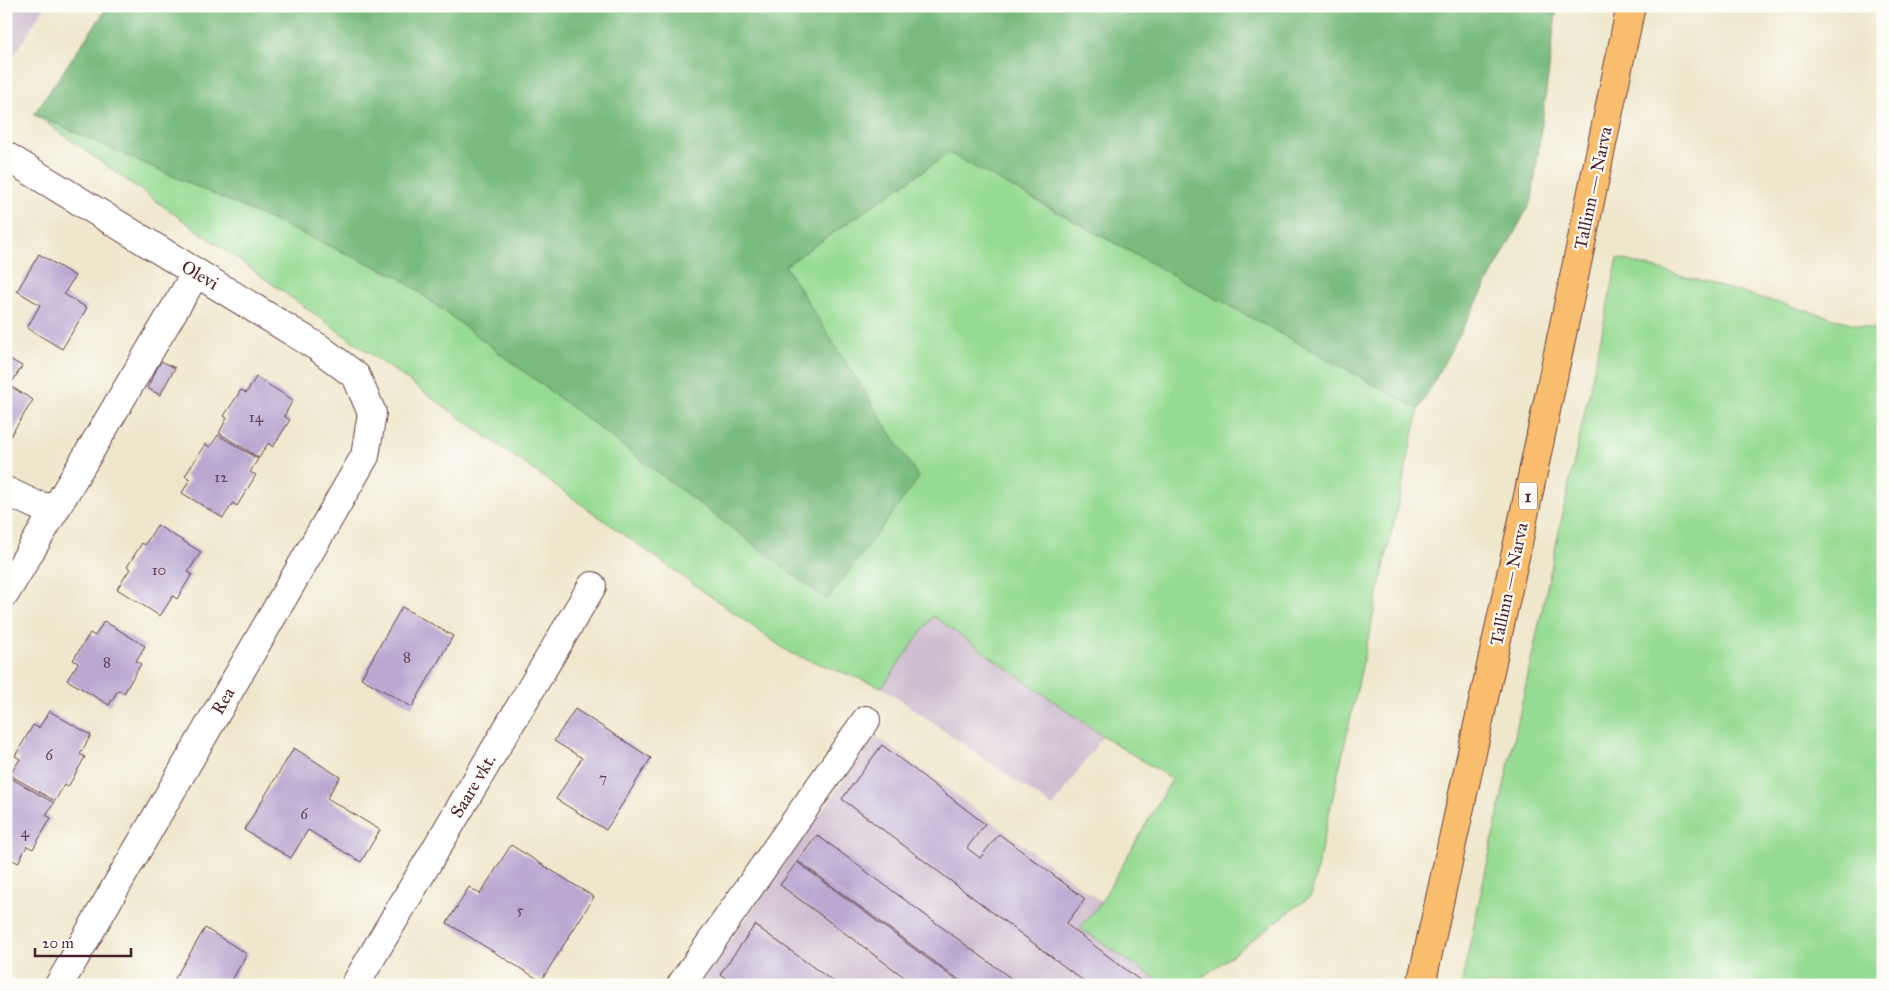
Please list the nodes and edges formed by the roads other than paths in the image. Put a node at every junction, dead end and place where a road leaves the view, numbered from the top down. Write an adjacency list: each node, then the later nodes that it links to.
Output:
1 (1631, 6): 13 (highway, Tallinn — Narva / 1)
2 (6, 156): 3 (street, Olevi)
3 (196, 273): 4 (street, Olevi); 6 (street)
4 (372, 413): 10 (street, Rea)
5 (6, 491): 6 (street)
6 (55, 509): 8 (street)
7 (592, 586): 11 (street, Saare vkt.)
8 (6, 592)
9 (866, 720): 12 (street)
10 (59, 985)
11 (355, 985)
12 (681, 985)
13 (1421, 985)

